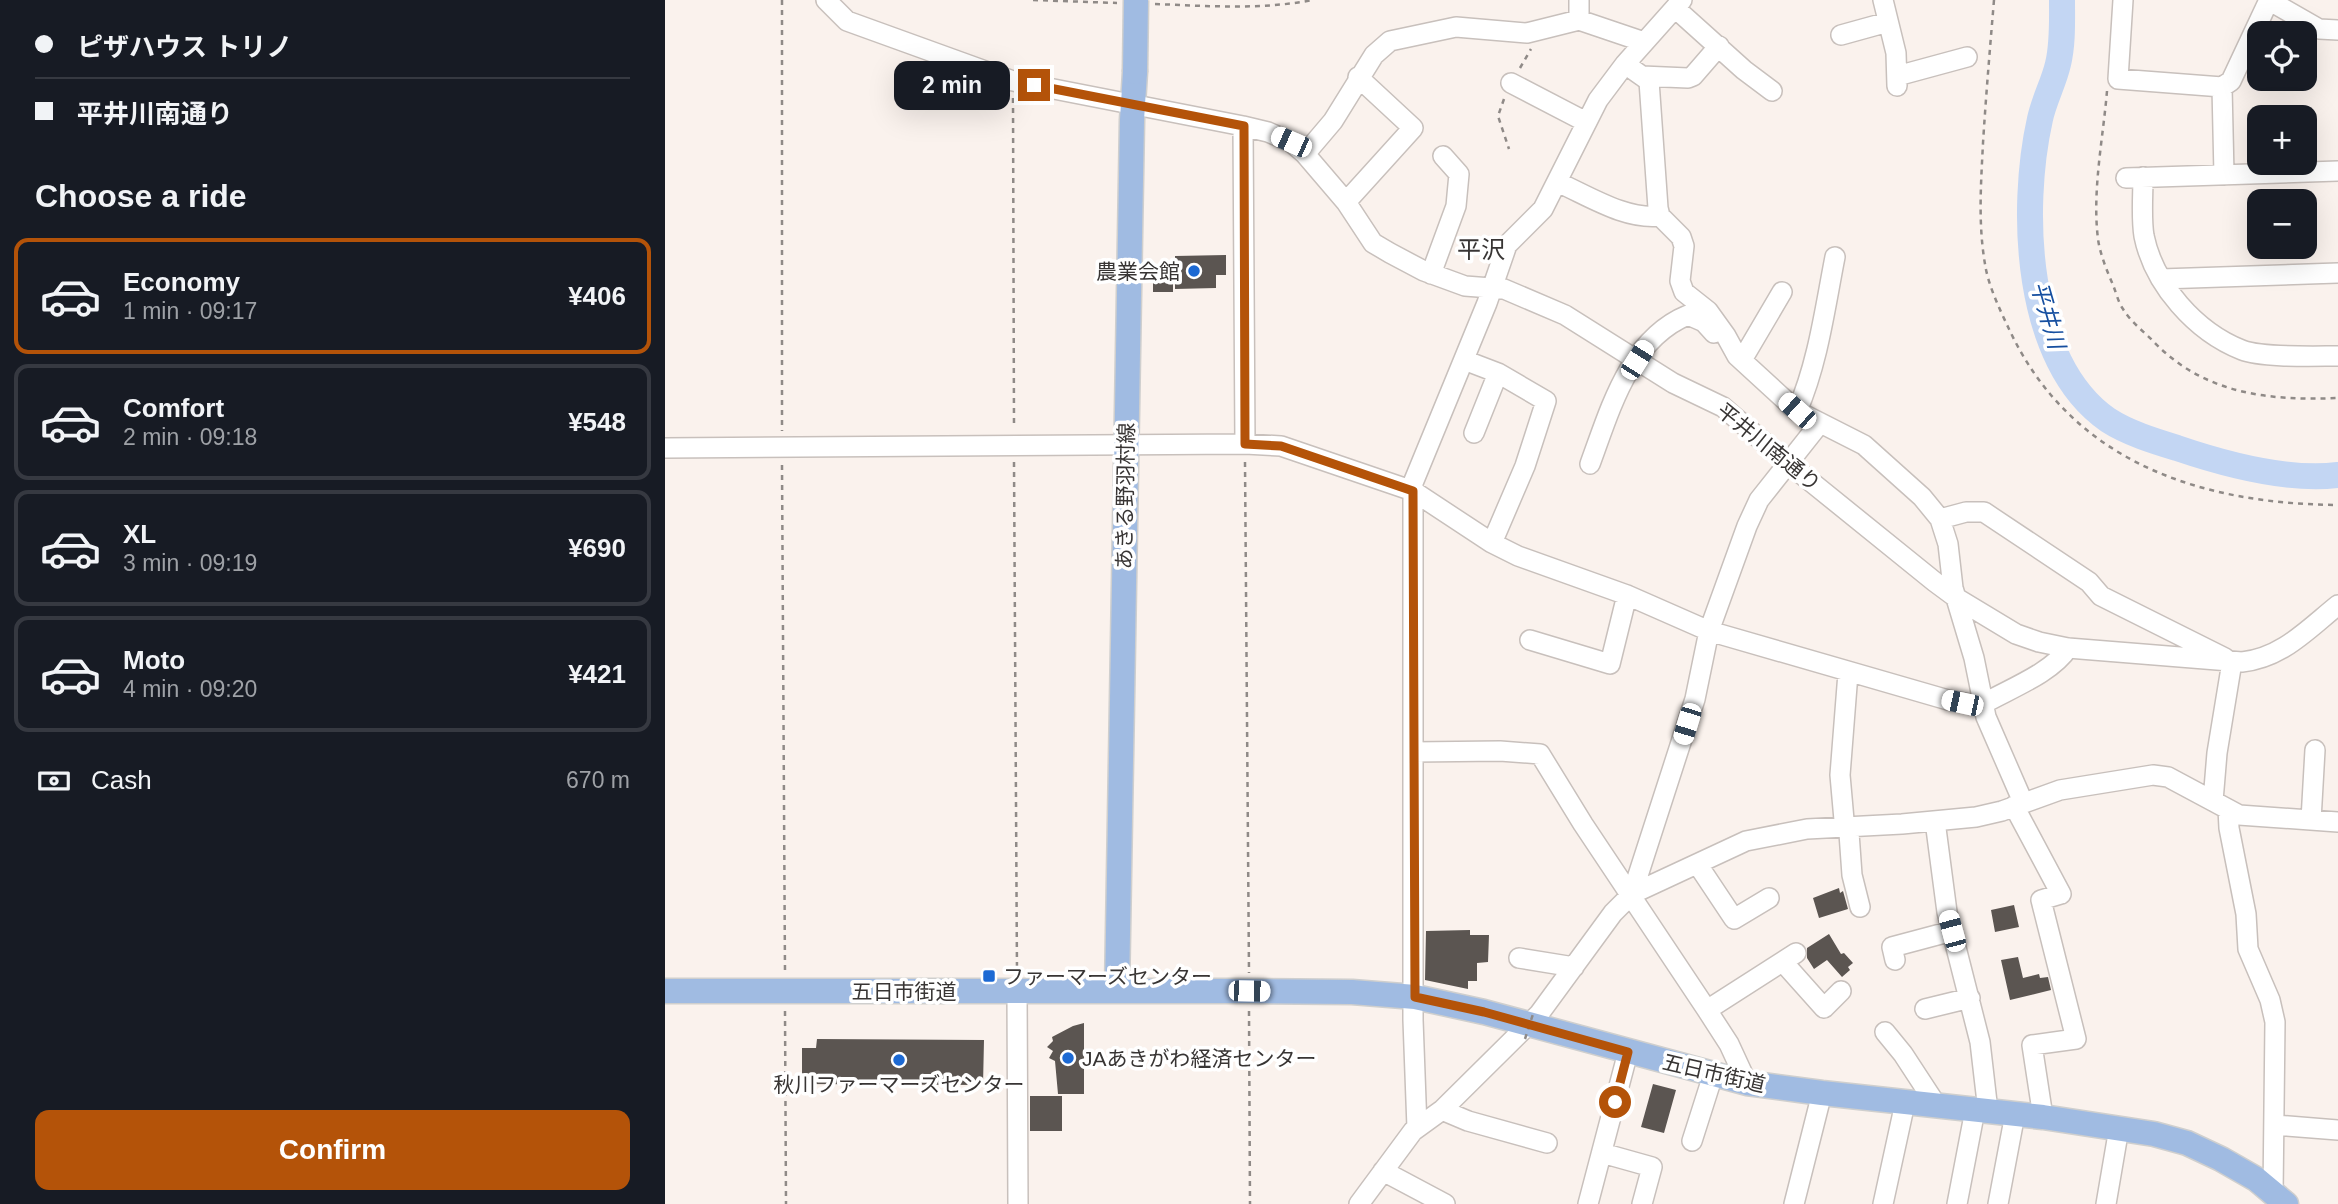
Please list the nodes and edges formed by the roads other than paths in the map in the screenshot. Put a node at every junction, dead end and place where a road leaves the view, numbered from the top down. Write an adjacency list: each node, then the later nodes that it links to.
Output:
1 (826, 0): 21 (street, 平井川南通り)
2 (1579, 0): 8 (street)
3 (1882, 0): 9 (street)
4 (2123, 0): 19 (street)
5 (2269, 0): 10 (street); 19 (street)
6 (1134, 2): 21 (main road, あきる野羽村線, bridge)
7 (1678, 4): 12 (street); 13 (street)
8 (1579, 20): 12 (street); 17 (street)
9 (1888, 22): 11 (street); 14 (street)
10 (2338, 30)
11 (1841, 35)
12 (1644, 42): 15 (street)
13 (1719, 46): 16 (street); 20 (street)
14 (1967, 57)
15 (1625, 64): 16 (street); 22 (street)
16 (1642, 76): 30 (street)
17 (1358, 77): 24 (street); 29 (street)
18 (1511, 83): 22 (street)
19 (2222, 87): 27 (street)
20 (1772, 92)
21 (1133, 104): 23 (street, 平井川南通り); 46 (main road, あきる野羽村線)
22 (1586, 122): 28 (street)
23 (1244, 126): 24 (street, 平井川南通り); 45 (street)
24 (1305, 154): 29 (street, 平井川南通り)
25 (1443, 156): 33 (street)
26 (2338, 171): 27 (street)
27 (2224, 175): 34 (street)
28 (1557, 182): 30 (street); 35 (street)
29 (1346, 202): 33 (street, 平井川南通り)
30 (1660, 216): 38 (street)
31 (1835, 257): 42 (street)
32 (2338, 272): 34 (street)
33 (1431, 274): 35 (street, 平井川南通り)
34 (2161, 279): 37 (street)
35 (1492, 288): 39 (street); 40 (street, 平井川南通り)
36 (1782, 292): 38 (street)
37 (2338, 356)
38 (1739, 358): 40 (street); 42 (street)
39 (1464, 360): 41 (street); 50 (street)
40 (1637, 360): 48 (street); 49 (street, 平井川南通り)
41 (1498, 373): 44 (street); 52 (street)
42 (1797, 411): 43 (street)
43 (1820, 423): 49 (street); 51 (street)
44 (1474, 433)
45 (1245, 444): 46 (street); 50 (street)
46 (1126, 446): 47 (street); 81 (main road, あきる野羽村線)
47 (665, 448)
48 (1590, 464)
49 (1789, 464): 54 (street, 平井川南通り); 56 (street)
50 (1413, 491): 52 (street); 63 (street)
51 (1940, 519): 54 (street); 59 (street)
52 (1492, 543): 53 (street)
53 (1627, 595): 56 (street); 57 (street)
54 (1958, 599): 58 (street, 平井川南通り); 61 (street)
55 (2338, 605): 59 (street, 平井川南通り)
56 (1709, 631): 60 (street); 71 (street)
57 (1529, 640)
58 (2068, 648): 59 (street, 平井川南通り); 61 (street)
59 (2232, 662): 65 (street)
60 (1848, 673): 61 (street); 69 (street)
61 (1983, 704): 64 (street)
62 (2315, 750): 66 (street)
63 (1414, 752): 71 (street); 82 (street)
64 (2018, 804): 65 (street); 67 (street); 97 (street)
65 (2220, 805): 66 (street); 98 (street)
66 (2311, 820): 68 (street)
67 (1935, 821): 69 (street); 74 (street)
68 (2338, 822)
69 (1847, 827): 70 (street); 73 (street)
70 (1698, 865): 71 (street); 72 (street)
71 (1632, 894): 77 (street); 85 (street)
72 (1769, 898)
73 (1860, 907)
74 (1952, 931): 76 (street); 83 (street)
75 (1519, 958): 77 (street)
76 (1895, 960)
77 (1574, 967): 86 (street)
78 (665, 991): 79 (main road, 五日市街道)
79 (1017, 991): 81 (main road, 五日市街道); 107 (street)
80 (1841, 991): 85 (street)
81 (1117, 992): 82 (main road, 五日市街道)
82 (1415, 997): 86 (main road, 五日市街道); 99 (street)
83 (1970, 998): 84 (street); 95 (street)
84 (1925, 1009)
85 (1707, 1010): 90 (street)
86 (1529, 1025): 88 (main road, 五日市街道); 94 (street)
87 (1885, 1032): 93 (street)
88 (1628, 1052): 89 (main road, 五日市街道); 104 (street)
89 (1713, 1075): 90 (main road, 五日市街道); 102 (street)
90 (1747, 1083): 91 (main road, 五日市街道)
91 (1822, 1093): 92 (main road, 五日市街道); 112 (street)
92 (1905, 1103): 93 (main road, 五日市街道); 113 (street)
93 (1937, 1106): 95 (main road, 五日市街道)
94 (1442, 1110): 99 (street); 103 (street)
95 (1981, 1110): 96 (main road, 五日市街道); 114 (street)
96 (2015, 1114): 97 (main road, 五日市街道); 115 (street)
97 (2043, 1117): 100 (main road, 五日市街道)
98 (2275, 1125): 101 (street); 106 (street)
99 (1417, 1128): 105 (street)
100 (2119, 1128): 106 (main road, 五日市街道); 116 (street)
101 (2338, 1130)
102 (1692, 1141)
103 (1548, 1143)
104 (1602, 1153): 110 (street); 111 (street)
105 (1383, 1171): 108 (street); 109 (street)
106 (2280, 1199)
107 (1018, 1204)
108 (1359, 1204)
109 (1445, 1204)
110 (1588, 1204)
111 (1642, 1204)
112 (1794, 1204)
113 (1883, 1204)
114 (1957, 1204)
115 (1998, 1204)
116 (2106, 1204)

